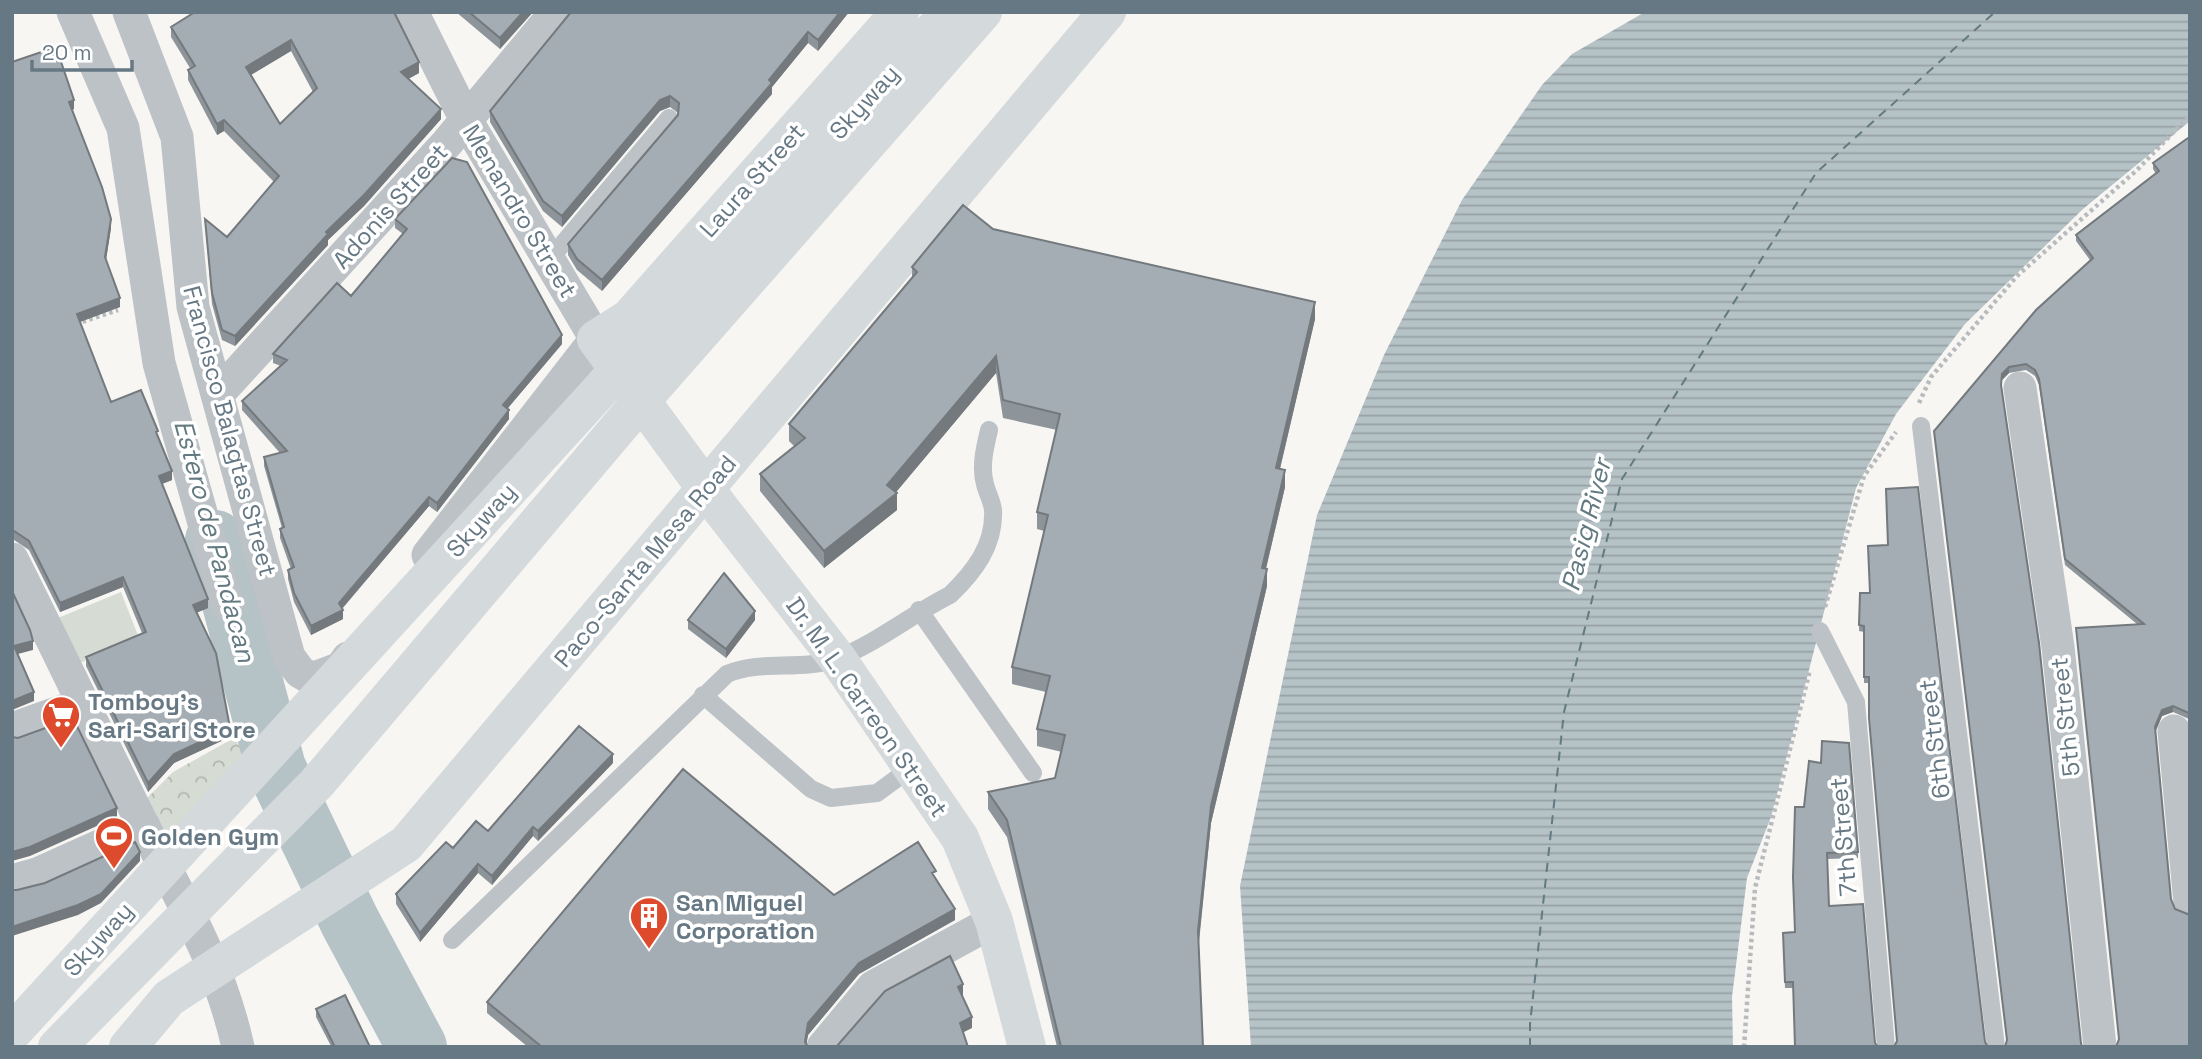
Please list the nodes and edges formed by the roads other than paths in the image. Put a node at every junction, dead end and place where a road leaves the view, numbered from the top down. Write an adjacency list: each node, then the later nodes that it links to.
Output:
1 (73, 12): 22 (street)
2 (129, 12): 17 (street, Francisco Balagtas Street)
3 (412, 12): 13 (street, Menandro Street)
4 (556, 12): 13 (street, Adonis Street)
5 (870, 12): 11 (main road, Laura Street)
6 (900, 12): 11 (main road, Laura Street)
7 (927, 12): 39 (main road, Skyway)
8 (983, 12): 10 (main road)
9 (1107, 12): 42 (main road, Paco-Santa Mesa Road)
10 (956, 27): 18 (main road); 40 (main road, Skyway)
11 (852, 51): 15 (main road, Laura Street)
12 (669, 118): 14 (lane)
13 (466, 120): 14 (street, Menandro Street); 17 (street, Adonis Street)
14 (549, 260): 15 (street, Menandro Street)
15 (596, 339): 18 (main road, Menandro Street); 26 (street, Laura Street)
16 (2020, 388): 48 (street, 5th Street)
17 (218, 394): 26 (street, Francisco Balagtas Street)
18 (642, 400): 25 (main road, Dr. M. L. Carreon Street); 36 (main road)
19 (1912, 420): 47 (lane, 6th Street)
20 (989, 430): 23 (lane)
21 (12, 559): 28 (street)
22 (227, 605)
23 (919, 610): 25 (lane); 32 (lane)
24 (1820, 631): 46 (lane, 7th Street)
25 (837, 658): 27 (lane); 31 (main road, Dr. M. L. Carreon Street)
26 (312, 679)
27 (703, 695): 31 (lane); 38 (lane)
28 (82, 704): 29 (street); 33 (street)
29 (12, 729)
30 (2174, 731): 35 (street)
31 (911, 768): 37 (main road, Dr. M. L. Carreon Street)
32 (1033, 773)
33 (144, 826): 34 (street); 36 (street)
34 (12, 881)
35 (2190, 903)
36 (190, 910): 41 (main road); 43 (street)
37 (994, 921): 44 (street); 45 (main road, Dr. M. L. Carreon Street)
38 (452, 940)
39 (12, 1015)
40 (12, 1033)
41 (57, 1047)
42 (128, 1047)
43 (238, 1047)
44 (823, 1047)
45 (1027, 1047)
46 (1886, 1047)
47 (1996, 1047)
48 (2100, 1047)

